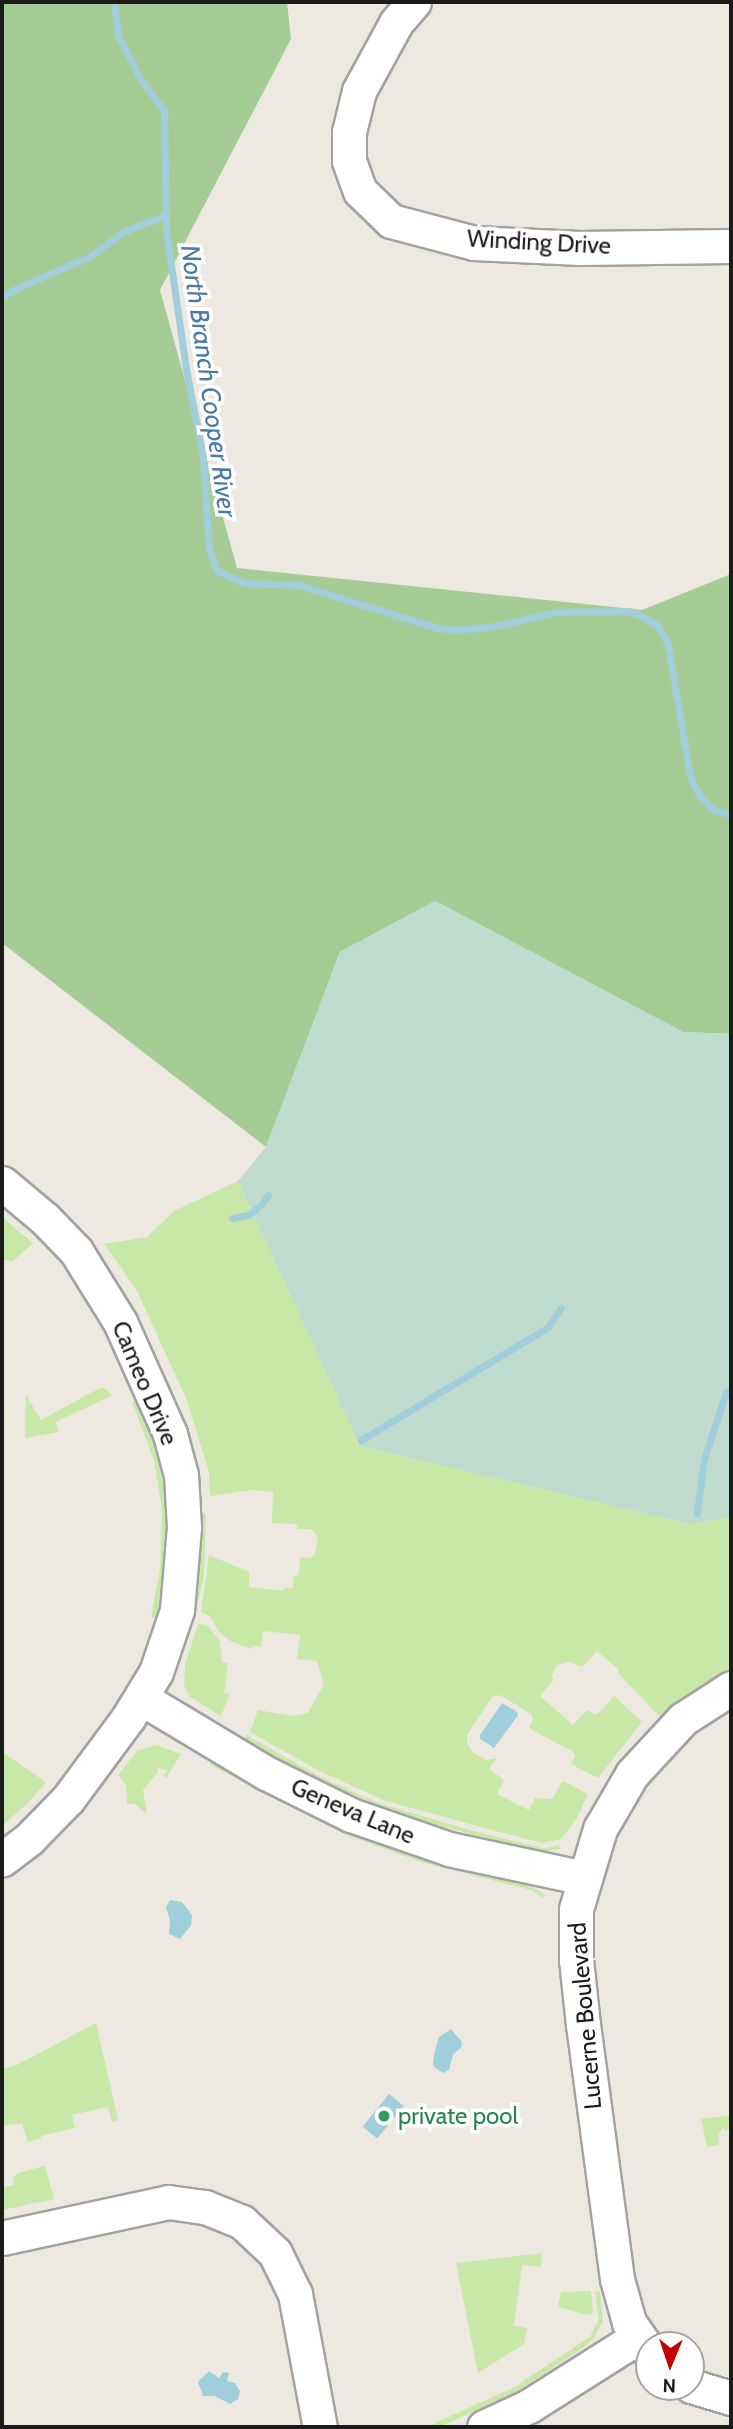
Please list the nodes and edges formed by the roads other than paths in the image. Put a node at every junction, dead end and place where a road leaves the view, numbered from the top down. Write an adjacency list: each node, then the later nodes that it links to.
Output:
1 (414, 2): 2 (street, Winding Drive)
2 (731, 246)
3 (2, 1183): 5 (street, Cameo Drive)
4 (731, 1688): 7 (street, Lucerne Boulevard)
5 (141, 1698): 6 (street, Cameo Drive); 7 (street, Geneva Lane)
6 (2, 1860)
7 (583, 1878): 9 (street, Lucerne Boulevard)
8 (2, 2238): 13 (street)
9 (636, 2331)
10 (635, 2348): 14 (street)
11 (705, 2390): 12 (street)
12 (731, 2398)
13 (320, 2427)
14 (484, 2427)

